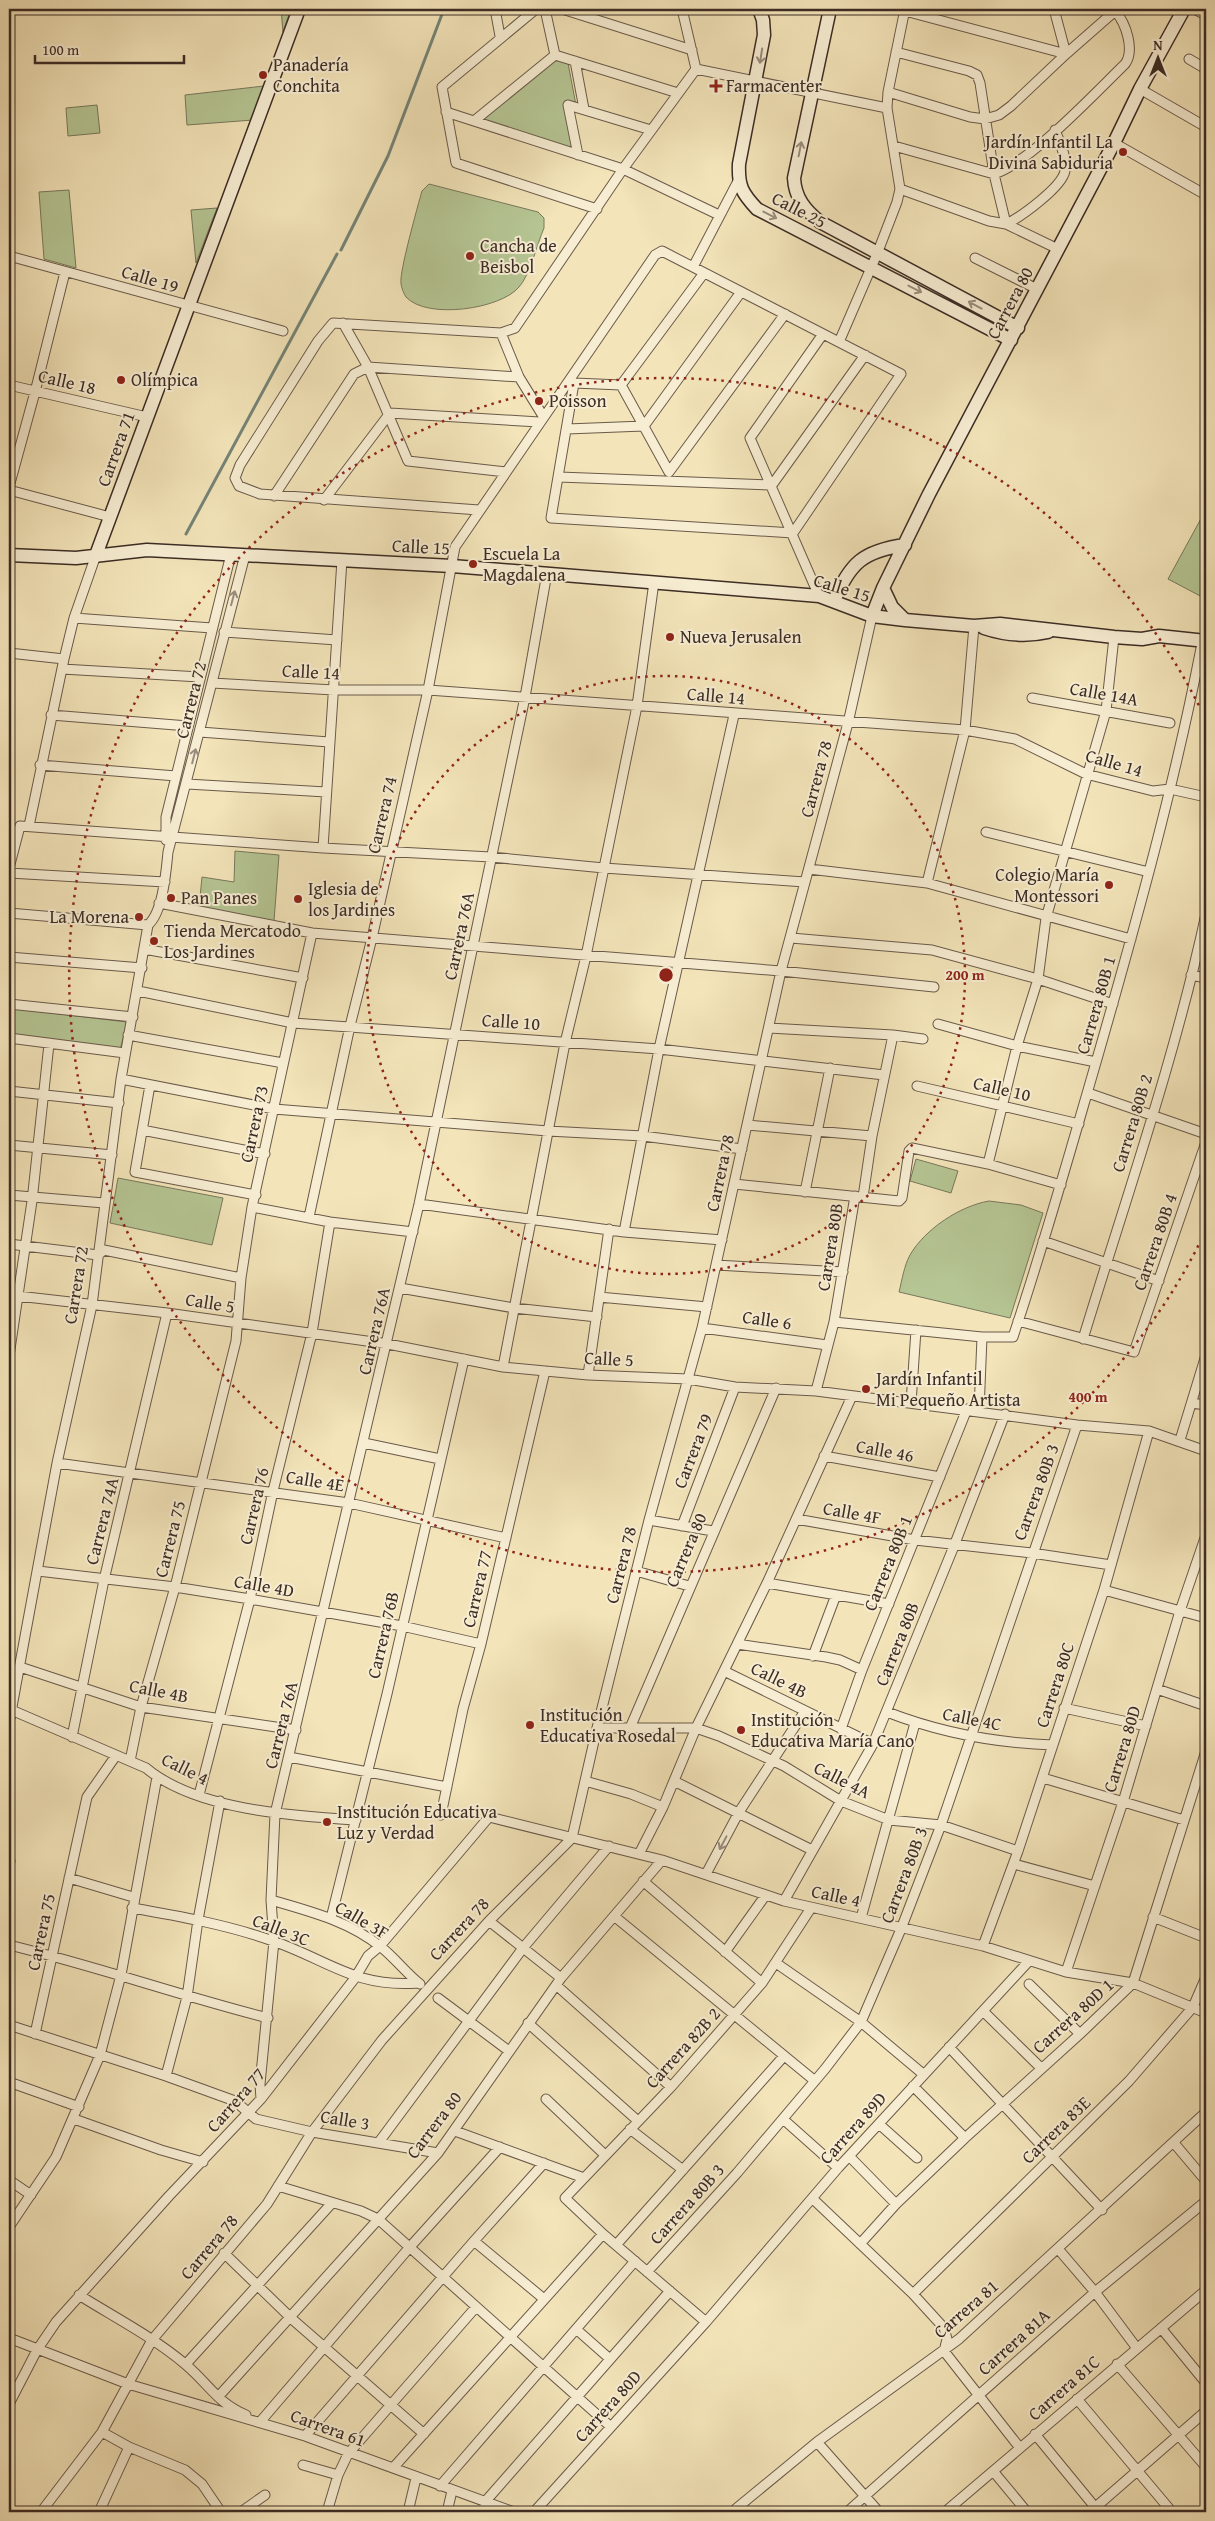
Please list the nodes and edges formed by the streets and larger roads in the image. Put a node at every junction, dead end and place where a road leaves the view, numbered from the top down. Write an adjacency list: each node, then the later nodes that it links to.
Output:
1 (299, 9): 57 (street, Carrera 71)
2 (494, 9): 14 (street)
3 (536, 9): 14 (street)
4 (545, 9): 18 (street)
5 (562, 9): 15 (street)
6 (682, 9): 15 (street)
7 (759, 9): 23 (street, one-way to 23)
8 (830, 9): 27 (street, Calle 25)
9 (1054, 9): 17 (street)
10 (1184, 9): 24 (street, Carrera 80)
11 (1194, 9): 13 (street)
12 (905, 10): 16 (street); 17 (street)
13 (1206, 15)
14 (500, 36): 30 (street)
15 (692, 50): 21 (street)
16 (896, 52): 25 (street); 31 (street)
17 (1066, 54): 31 (street); 35 (street)
18 (555, 55): 20 (street); 32 (street)
19 (1189, 59): 22 (street)
20 (575, 61): 26 (street); 29 (street)
21 (696, 69): 23 (street); 26 (street)
22 (1206, 69)
23 (757, 82): 27 (street); 41 (street)
24 (1140, 89): 33 (street); 36 (street, Carrera 80)
25 (888, 92): 28 (street); 31 (street)
26 (678, 93): 34 (street)
27 (811, 93): 28 (street); 48 (street, Calle 25, one-way to 27)
28 (887, 108): 37 (street)
29 (584, 109): 34 (street); 38 (street)
30 (446, 112): 32 (street); 44 (street)
31 (985, 119): 40 (street)
32 (474, 120): 38 (street)
33 (1206, 127)
34 (651, 130): 39 (street)
35 (1055, 130): 40 (street); 46 (street)
36 (1114, 143): 43 (street); 47 (street, Carrera 80)
37 (894, 146): 40 (street); 42 (street)
38 (578, 155): 39 (street)
39 (623, 169): 44 (street); 45 (street)
40 (994, 174): 46 (street)
41 (738, 181): 45 (street); 52 (street, Calle 25, one-way to 52)
42 (900, 189): 46 (street); 48 (street)
43 (1206, 195)
44 (597, 209): 62 (street)
45 (719, 215): 51 (street)
46 (1006, 224): 47 (street)
47 (1058, 249): 55 (street, Carrera 80)
48 (877, 254): 52 (street); 60 (street, Calle 25, one-way to 48)
49 (9, 256): 53 (street, Calle 19)
50 (975, 258): 55 (street)
51 (693, 267): 54 (street); 69 (street, Carrera 74)
52 (871, 267): 64 (street, Calle 25, one-way to 64); 65 (street)
53 (65, 272): 57 (street, Calle 19); 72 (street)
54 (704, 273): 56 (street); 71 (street)
55 (1037, 290): 60 (street, Carrera 80)
56 (741, 292): 58 (street); 76 (street)
57 (188, 307): 61 (street, Calle 19); 74 (street, Carrera 71)
58 (785, 314): 63 (street); 76 (street)
59 (343, 324): 62 (street); 67 (street); 82 (street)
60 (1018, 328): 64 (street, Carrera 80)
61 (283, 331)
62 (501, 333): 68 (street)
63 (822, 334): 65 (street); 80 (street)
64 (1011, 340): 87 (street, Carrera 80)
65 (839, 342): 66 (street)
66 (865, 355): 80 (street); 86 (street)
67 (368, 367): 68 (street); 73 (street); 82 (street)
68 (519, 377): 75 (street)
69 (571, 381): 71 (street); 75 (street, Carrera 74); 77 (street)
70 (9, 385): 72 (street, Calle 18)
71 (621, 385): 76 (street)
72 (36, 392): 74 (street, Calle 18); 81 (street)
73 (390, 413): 75 (street); 78 (street); 83 (street)
74 (147, 417): 85 (street, Carrera 71)
75 (541, 419): 78 (street, Carrera 74)
76 (644, 426): 77 (street)
77 (567, 429): 79 (street)
78 (506, 472): 84 (street, Carrera 74)
79 (559, 477): 80 (street); 86 (street)
80 (772, 486): 86 (street)
81 (9, 489): 85 (street)
82 (274, 496): 83 (street)
83 (324, 500): 84 (street)
84 (479, 510): 93 (street, Carrera 74)
85 (110, 517): 88 (street, Carrera 71)
86 (793, 533): 97 (street)
87 (905, 545): 96 (street, Carrera 80); 98 (street)
88 (96, 554): 89 (street, Calle 15); 90 (street, Calle 15); 100 (street, Carrera 71)
89 (230, 554): 91 (street, Calle 15); 103 (street, Carrera 72)
90 (9, 555)
91 (245, 555): 92 (street, Calle 15); 104 (street, Carrera 72, one-way to 91)
92 (342, 560): 93 (street, Calle 15); 106 (street)
93 (452, 566): 94 (street, Calle 15); 114 (street, Carrera 74)
94 (547, 573): 95 (street, Calle 15); 115 (street, Carrera 76A)
95 (654, 582): 97 (street, Calle 15); 117 (street)
96 (883, 588): 99 (street, Carrera 80); 101 (street)
97 (819, 596): 98 (street, Calle 15)
98 (834, 601): 99 (street, Calle 15)
99 (872, 616): 101 (street, Calle 15); 121 (street, Carrera 78)
100 (74, 618): 103 (street); 109 (street, Carrera 71)
101 (905, 620): 102 (street, Calle 15)
102 (976, 626): 105 (street, Calle 15); 124 (street)
103 (212, 628): 111 (street, Carrera 72)
104 (224, 632): 106 (street); 112 (street, Carrera 72)
105 (1114, 637): 107 (street, Calle 15); 118 (street)
106 (337, 640): 113 (street)
107 (1205, 646): 131 (street, Carrera 80B 1)
108 (9, 654): 109 (street)
109 (64, 659): 110 (street, Carrera 71)
110 (62, 670): 111 (street); 119 (street, Carrera 71)
111 (200, 677): 123 (street, Carrera 72)
112 (212, 683): 113 (street, Calle 14); 125 (street, Carrera 72)
113 (334, 690): 114 (street, Calle 14); 126 (street)
114 (428, 690): 115 (street, Calle 14); 138 (street, Carrera 74)
115 (526, 697): 117 (street, Calle 14); 140 (street, Carrera 76A)
116 (1032, 698): 118 (street, Calle 14A)
117 (638, 706): 120 (street, Calle 14); 142 (street)
118 (1106, 711): 122 (street, Calle 14A); 128 (street)
119 (51, 715): 123 (street); 127 (street, Carrera 71)
120 (734, 715): 121 (street, Calle 14); 146 (street)
121 (848, 723): 124 (street, Calle 14); 143 (street, Carrera 78)
122 (1170, 723)
123 (188, 726): 129 (street, Carrera 72)
124 (965, 730): 128 (street, Calle 14); 149 (street)
125 (200, 732): 126 (street); 130 (street, Carrera 72, one-way to 125)
126 (330, 742): 132 (street)
127 (40, 765): 129 (street); 134 (street, Carrera 71)
128 (1086, 774): 131 (street, Calle 14); 139 (street)
129 (176, 776): 136 (street, Carrera 72)
130 (187, 784): 132 (street); 136 (street, Carrera 72)
131 (1170, 789): 133 (street, Calle 14); 144 (street, Carrera 80B 1)
132 (326, 792): 137 (street)
133 (1206, 797)
134 (25, 826): 136 (street); 141 (street, Carrera 71)
135 (986, 832): 139 (street)
136 (170, 837): 137 (street); 147 (street, Carrera 72)
137 (323, 848): 138 (street)
138 (391, 850): 140 (street); 156 (street, Carrera 74)
139 (1064, 852): 144 (street); 153 (street)
140 (492, 857): 142 (street); 159 (street, Carrera 76A)
141 (9, 868)
142 (604, 868): 146 (street); 161 (street)
143 (809, 869): 148 (street, Carrera 78); 149 (street)
144 (1149, 872): 158 (street, Carrera 80B 1)
145 (9, 873): 147 (street)
146 (699, 874): 148 (street); 163 (street)
147 (165, 882): 150 (street, Carrera 72)
148 (805, 882): 157 (street, Carrera 78)
149 (927, 884): 153 (street)
150 (159, 903): 154 (street, Carrera 72); 155 (street)
151 (9, 913): 154 (street)
152 (1206, 914): 166 (street, Carrera 80B 2)
153 (1046, 918): 158 (street); 169 (street)
154 (148, 925): 160 (street, Carrera 72)
155 (312, 932): 156 (street); 167 (street, Carrera 73)
156 (372, 938): 159 (street); 177 (street, Carrera 74)
157 (791, 938): 165 (street, Carrera 78); 169 (street)
158 (1131, 940): 173 (street, Carrera 80B 1)
159 (474, 946): 161 (street); 179 (street, Carrera 76A)
160 (144, 949): 164 (street, Carrera 72); 167 (street)
161 (586, 956): 163 (street); 184 (street)
162 (9, 958): 164 (street)
163 (680, 963): 165 (street); 187 (street)
164 (142, 968): 171 (street, Carrera 72)
165 (781, 971): 170 (street); 178 (street, Carrera 78)
166 (1191, 976): 168 (street); 204 (street, Carrera 80B 2)
167 (303, 978): 175 (street, Carrera 73)
168 (1206, 978)
169 (1038, 979): 173 (street); 186 (street)
170 (934, 987)
171 (138, 991): 174 (street, Carrera 72); 175 (street, Calle 10)
172 (9, 1004): 174 (street)
173 (1113, 1004): 190 (street, Carrera 80B 1)
174 (133, 1017): 180 (street, Carrera 72)
175 (293, 1022): 177 (street, Calle 10); 191 (street, Carrera 73)
176 (938, 1024): 186 (street)
177 (350, 1026): 179 (street, Calle 10); 203 (street, Carrera 74)
178 (769, 1028): 181 (street); 189 (street, Carrera 78)
179 (454, 1034): 184 (street, Calle 10); 205 (street, Carrera 76A)
180 (128, 1035): 188 (street, Carrera 72); 191 (street)
181 (893, 1035): 183 (street); 193 (street, Carrera 80B)
182 (9, 1038): 185 (street)
183 (923, 1039)
184 (565, 1043): 187 (street, Calle 10); 209 (street)
185 (48, 1044): 188 (street); 199 (street)
186 (1017, 1046): 190 (street); 201 (street)
187 (659, 1050): 189 (street, Calle 10); 212 (street)
188 (125, 1053): 194 (street, Carrera 72)
189 (762, 1061): 192 (street, Calle 10); 207 (street, Carrera 78)
190 (1096, 1062): 198 (street, Carrera 80B 1)
191 (283, 1064): 202 (street, Carrera 73)
192 (830, 1068): 193 (street, Calle 10); 210 (street)
193 (884, 1075): 213 (street, Carrera 80B)
194 (121, 1079): 195 (street); 200 (street, Carrera 72)
195 (150, 1085): 202 (street); 208 (street)
196 (917, 1086): 201 (street, Calle 10)
197 (9, 1091): 199 (street)
198 (1088, 1093): 204 (street); 206 (street, Carrera 80B 1)
199 (44, 1096): 200 (street); 216 (street)
200 (118, 1103): 219 (street, Carrera 72)
201 (1001, 1106): 206 (street, Calle 10); 220 (street)
202 (274, 1109): 203 (street); 218 (street, Carrera 73)
203 (330, 1113): 205 (street); 231 (street, Carrera 74)
204 (1151, 1117): 211 (street); 242 (street, Carrera 80B 2)
205 (435, 1120): 209 (street); 229 (street, Carrera 76A)
206 (1079, 1124): 222 (street, Carrera 80B 1)
207 (747, 1125): 210 (street); 217 (street, Carrera 78)
208 (142, 1130): 218 (street); 225 (street)
209 (548, 1131): 212 (street); 232 (street)
210 (816, 1133): 213 (street); 223 (street)
211 (1206, 1133)
212 (643, 1136): 217 (street); 236 (street)
213 (872, 1136): 226 (street, Carrera 80B)
214 (1206, 1142): 246 (street, Carrera 80B 4)
215 (9, 1144): 216 (street)
216 (37, 1148): 219 (street); 227 (street)
217 (742, 1148): 221 (street, Carrera 78)
218 (265, 1154): 225 (street, Carrera 73)
219 (112, 1155): 228 (street, Carrera 72)
220 (988, 1164): 222 (street); 226 (street)
221 (734, 1184): 223 (street); 237 (street, Carrera 78)
222 (1061, 1185): 238 (street, Carrera 80B 1)
223 (805, 1192): 226 (street)
224 (9, 1195): 227 (street)
225 (256, 1195): 230 (street, Carrera 73)
226 (859, 1196): 244 (street, Carrera 80B)
227 (32, 1198): 228 (street); 240 (street)
228 (104, 1203): 241 (street, Carrera 72)
229 (419, 1204): 232 (street); 235 (street, Carrera 76A)
230 (252, 1207): 231 (street); 245 (street, Carrera 73)
231 (309, 1217): 233 (street)
232 (531, 1219): 234 (street); 253 (street)
233 (330, 1222): 235 (street); 261 (street, Carrera 76)
234 (609, 1229): 236 (street); 250 (street)
235 (413, 1232): 247 (street, Carrera 76A)
236 (624, 1232): 237 (street)
237 (722, 1240): 243 (street, Carrera 78)
238 (1044, 1240): 242 (street); 256 (street, Carrera 80B 1)
239 (9, 1244): 240 (street)
240 (26, 1247): 241 (street); 249 (street)
241 (98, 1255): 245 (street); 251 (street, Carrera 72)
242 (1106, 1264): 246 (street); 263 (street, Carrera 80B 2)
243 (716, 1265): 244 (street); 252 (street, Carrera 78)
244 (843, 1272): 257 (street, Carrera 80B)
245 (241, 1278): 258 (street, Carrera 73)
246 (1159, 1281): 263 (street, Carrera 80B 4)
247 (400, 1288): 253 (street); 264 (street, Carrera 76A)
248 (9, 1295): 249 (street, Calle 5)
249 (19, 1296): 251 (street, Calle 5); 267 (street)
250 (599, 1298): 252 (street); 255 (street)
251 (92, 1305): 254 (street, Calle 5); 290 (street, Carrera 72)
252 (707, 1307): 259 (street, Carrera 78)
253 (514, 1308): 255 (street); 269 (street)
254 (167, 1313): 258 (street, Calle 5); 291 (street, Carrera 74A)
255 (597, 1317): 271 (street)
256 (1018, 1321): 262 (street, Carrera 80B 1); 263 (street)
257 (834, 1322): 260 (street); 265 (street, Carrera 80B)
258 (237, 1324): 261 (street, Calle 5); 293 (street, Carrera 75)
259 (702, 1328): 265 (street, Calle 6); 272 (street, Carrera 78)
260 (916, 1330): 262 (street); 277 (street)
261 (312, 1334): 264 (street, Calle 5); 294 (street, Carrera 76)
262 (982, 1337): 281 (street)
263 (1082, 1339)
264 (388, 1344): 268 (street, Calle 5); 286 (street, Carrera 76A)
265 (828, 1345): 275 (street, Carrera 80B)
266 (1206, 1355): 278 (street)
267 (9, 1356)
268 (464, 1359): 269 (street, Calle 5); 289 (street, Carrera 76B)
269 (503, 1367): 270 (street, Calle 5)
270 (545, 1371): 271 (street, Calle 5); 302 (street, Carrera 77)
271 (588, 1375): 272 (street, Calle 5)
272 (688, 1379): 273 (street, Calle 5); 298 (street, Carrera 78)
273 (735, 1387): 274 (street, Calle 5); 299 (street, Carrera 79)
274 (776, 1388): 275 (street, Calle 5); 300 (street, Carrera 80)
275 (816, 1391): 276 (street, Calle 5)
276 (852, 1396): 277 (street, Calle 5); 288 (street)
277 (911, 1403): 280 (street, Calle 5)
278 (1192, 1403): 279 (street); 285 (street)
279 (1206, 1405)
280 (967, 1410): 281 (street, Calle 5); 292 (street, Carrera 80B 1)
281 (979, 1411): 282 (street, Calle 5)
282 (1005, 1414): 283 (street, Calle 5); 304 (street, Carrera 80B)
283 (1077, 1425): 284 (street, Calle 5); 305 (street, Carrera 80B 3)
284 (1149, 1431): 285 (street, Calle 5); 306 (street, Carrera 80C)
285 (1180, 1440): 287 (street, Calle 5)
286 (364, 1443): 289 (street); 295 (street, Carrera 76A)
287 (1206, 1451)
288 (824, 1456): 292 (street, Calle 46); 296 (street)
289 (440, 1459): 297 (street, Carrera 76B)
290 (57, 1463): 291 (street, Calle 4E); 307 (street, Carrera 72)
291 (131, 1472): 293 (street, Calle 4E); 309 (street, Carrera 74A)
292 (940, 1477): 303 (street, Carrera 80B 1)
293 (200, 1484): 294 (street, Calle 4E); 312 (street, Carrera 75)
294 (273, 1491): 295 (street, Calle 4E); 315 (street, Carrera 76)
295 (349, 1503): 297 (street, Calle 4E); 318 (street, Carrera 76A)
296 (796, 1519): 303 (street, Calle 4F); 310 (street)
297 (426, 1520): 302 (street, Calle 4E); 320 (street, Carrera 76B)
298 (649, 1520): 299 (street); 308 (street, Carrera 78)
299 (682, 1526): 300 (street)
300 (713, 1531): 311 (street, Carrera 80)
301 (1206, 1534): 317 (street, Carrera 80D)
302 (506, 1538): 321 (street, Carrera 77)
303 (915, 1540): 304 (street, Calle 4F); 316 (street, Carrera 80B 1)
304 (954, 1546): 305 (street, Calle 4F); 334 (street, Carrera 80B)
305 (1032, 1553): 306 (street, Calle 4F); 345 (street, Carrera 80B 3)
306 (1111, 1565): 313 (street, Carrera 80C)
307 (38, 1571): 309 (street, Calle 4D); 324 (street, Carrera 72)
308 (636, 1571): 311 (street); 339 (street, Carrera 78)
309 (104, 1580): 312 (street, Calle 4D); 327 (street, Carrera 74A)
310 (767, 1583): 314 (street); 322 (street)
311 (690, 1586): 340 (street, Carrera 80)
312 (175, 1588): 315 (street, Calle 4D); 330 (street, Carrera 75)
313 (1104, 1590): 317 (street); 331 (street, Carrera 80C)
314 (836, 1595): 316 (street); 323 (street)
315 (250, 1599): 318 (street, Calle 4D); 335 (street, Carrera 76)
316 (889, 1604): 325 (street, Carrera 80B 1)
317 (1180, 1611): 319 (street); 328 (street, Carrera 80D)
318 (321, 1613): 320 (street, Calle 4D); 343 (street, Carrera 76A)
319 (1206, 1618)
320 (402, 1626): 321 (street, Calle 4D); 354 (street, Carrera 76B)
321 (482, 1644): 359 (street, Carrera 77)
322 (737, 1644): 323 (street); 326 (street)
323 (813, 1656): 325 (street)
324 (20, 1667): 327 (street, Calle 4B); 332 (street, Carrera 72)
325 (862, 1670): 342 (street, Carrera 80B 1)
326 (724, 1671): 333 (street, Calle 4B); 341 (street)
327 (83, 1688): 330 (street, Calle 4B); 344 (street, Carrera 74A)
328 (1157, 1689): 329 (street); 338 (street, Carrera 80D)
329 (1206, 1706)
330 (141, 1707): 335 (street, Calle 4B); 352 (street, Carrera 75)
331 (1064, 1708): 338 (street); 347 (street, Carrera 80C)
332 (10, 1710): 336 (street, Carrera 72); 344 (street, Calle 4)
333 (805, 1711): 342 (street, Calle 4B); 351 (street)
334 (887, 1712): 337 (street, Calle 4C); 346 (street, Carrera 80B)
335 (218, 1718): 343 (street, Calle 4B); 360 (street, Carrera 76)
336 (9, 1723)
337 (915, 1723): 345 (street, Calle 4C); 370 (street)
338 (1146, 1726): 363 (street, Carrera 80D)
339 (597, 1728): 340 (street, Calle 4A); 357 (street, Carrera 78)
340 (630, 1728): 341 (street, Calle 4A)
341 (696, 1728): 351 (street, Calle 4A); 358 (street)
342 (841, 1729): 346 (street, Calle 4B)
343 (296, 1730): 350 (street, Carrera 76A)
344 (72, 1737): 349 (street, Calle 4)
345 (972, 1737): 347 (street, Calle 4C); 372 (street, Carrera 80B 3)
346 (873, 1744): 361 (street, Carrera 80B)
347 (1053, 1745): 356 (street, Carrera 80C)
348 (1206, 1750): 353 (street, Carrera 80D 1)
349 (115, 1757): 352 (street, Calle 4); 381 (street, Carrera 75)
350 (289, 1757): 354 (street); 366 (street, Carrera 76A)
351 (771, 1760): 361 (street, Calle 4A); 365 (street)
352 (130, 1761): 355 (street, Calle 4)
353 (1203, 1771): 371 (street, Carrera 80D 1)
354 (367, 1772): 359 (street); 369 (street, Carrera 76B)
355 (157, 1777): 360 (street, Calle 4); 385 (street)
356 (1043, 1778): 363 (street); 376 (street, Carrera 80C)
357 (585, 1780): 364 (street); 373 (street, Carrera 78)
358 (674, 1781): 364 (street); 365 (street)
359 (446, 1787): 367 (street, Carrera 77)
360 (199, 1795): 362 (street, Calle 4)
361 (841, 1801): 370 (street, Calle 4A); 375 (street, Carrera 80B)
362 (220, 1802): 366 (street, Calle 4); 394 (street)
363 (1123, 1802): 371 (street); 383 (street, Carrera 80D)
364 (664, 1807): 377 (street)
365 (739, 1812): 375 (street); 380 (street, one-way to 380)
366 (275, 1814): 369 (street, Calle 4); 386 (street, Carrera 76A)
367 (441, 1814)
368 (488, 1817): 373 (street, Calle 4); 400 (street, Carrera 77)
369 (356, 1820): 392 (street, Carrera 76B)
370 (889, 1820): 372 (street, Calle 4A); 393 (street)
371 (1184, 1820): 391 (street, Carrera 80D 1)
372 (941, 1825): 376 (street, Calle 4A); 396 (street, Carrera 80B 3)
373 (572, 1838): 374 (street, Calle 4); 395 (street, Carrera 78)
374 (609, 1846): 377 (street, Calle 4); 402 (street)
375 (812, 1850): 387 (street, Carrera 80B)
376 (1018, 1851): 379 (street, Carrera 80C)
377 (639, 1854): 378 (street, Calle 4)
378 (662, 1860): 380 (street, Calle 4); 382 (street, Carrera 80)
379 (1014, 1864): 383 (street); 401 (street, Carrera 80C)
380 (706, 1874): 384 (street, Calle 4)
381 (69, 1878): 385 (street); 404 (street, Carrera 75)
382 (643, 1881): 390 (street, Carrera 80); 403 (street)
383 (1095, 1886): 407 (street, Carrera 80D)
384 (765, 1896): 387 (street, Calle 4); 403 (street)
385 (133, 1897): 388 (street)
386 (271, 1900): 392 (street, Calle 3F); 398 (street, Carrera 76A)
387 (784, 1901): 389 (street, Calle 4)
388 (132, 1908): 394 (street, Calle 3C); 408 (street)
389 (811, 1908): 393 (street, Calle 4); 406 (street, Carrera 82B 2)
390 (614, 1916): 411 (street, Carrera 80); 422 (street)
391 (1154, 1917): 397 (street); 414 (street, Carrera 80D 1)
392 (331, 1918): 400 (street, Calle 3F)
393 (861, 1918): 396 (street, Calle 4)
394 (198, 1920): 398 (street, Calle 3C); 417 (street)
395 (489, 1921): 402 (street); 416 (street, Carrera 78)
396 (901, 1929): 401 (street, Calle 4); 425 (street, Carrera 80B 3)
397 (1206, 1938)
398 (274, 1941): 410 (street, Calle 3C); 423 (street, Carrera 76A)
399 (9, 1945): 404 (street)
400 (380, 1946): 410 (street, Carrera 77); 412 (street, Calle 3F)
401 (983, 1946): 405 (street, Calle 4)
402 (523, 1948): 411 (street); 424 (street)
403 (725, 1952): 413 (street)
404 (54, 1955): 408 (street); 428 (street, Carrera 75)
405 (1029, 1960): 407 (street, Calle 4); 420 (street, Carrera 89D)
406 (776, 1963): 413 (street, Carrera 82B 2); 425 (street)
407 (1066, 1972): 414 (street, Calle 4)
408 (121, 1975): 417 (street); 432 (street)
409 (1206, 1977): 419 (street, Carrera 83E)
410 (356, 1978): 412 (street, Calle 3C); 441 (street, Carrera 77)
411 (559, 1982): 426 (street, Carrera 80); 440 (street)
412 (418, 1983): 416 (street, Calle 3F)
413 (762, 1983): 422 (street, Carrera 82B 2)
414 (1133, 1983): 419 (street, Calle 4); 429 (street, Carrera 80D 1)
415 (1029, 1984): 429 (street)
416 (426, 1989): 453 (street, Carrera 78)
417 (187, 1997): 423 (street); 436 (street)
418 (438, 1998): 424 (street)
419 (1193, 2007): 421 (street, Calle 4); 461 (street, Carrera 83E)
420 (984, 2012): 430 (street, Carrera 89D); 434 (street)
421 (1206, 2013)
422 (734, 2014): 433 (street); 440 (street, Carrera 82B 2)
423 (268, 2018): 441 (street, Carrera 76A)
424 (470, 2021): 431 (street); 455 (street)
425 (861, 2022): 435 (street); 437 (street, Carrera 80B 3)
426 (528, 2024): 431 (street, Carrera 80); 449 (street)
427 (9, 2025): 428 (street, Calle 3)
428 (36, 2034): 432 (street, Calle 3)
429 (1080, 2034): 434 (street, Carrera 80D 1)
430 (949, 2047): 435 (street, Carrera 89D); 443 (street)
431 (509, 2050): 452 (street, Carrera 80)
432 (100, 2055): 436 (street, Calle 3); 444 (street)
433 (784, 2056): 437 (street); 466 (street)
434 (1041, 2068): 443 (street, Carrera 80D 1)
435 (923, 2074): 439 (street, Carrera 89D)
436 (166, 2076): 446 (street, Calle 3)
437 (815, 2081): 448 (street, Carrera 80B 3)
438 (9, 2082): 444 (street)
439 (914, 2086): 450 (street, Carrera 89D); 454 (street)
440 (671, 2087): 449 (street, Carrera 82B 2)
441 (261, 2099): 446 (street, Carrera 77)
442 (546, 2099): 459 (street)
443 (1003, 2103): 454 (street, Carrera 80D 1); 461 (street)
444 (79, 2107): 447 (street)
445 (1206, 2112): 456 (street, Carrera 81)
446 (248, 2114): 453 (street, Calle 3); 463 (street, Carrera 77)
447 (74, 2119): 463 (street); 471 (street)
448 (783, 2119): 465 (street); 487 (street, Carrera 80B 3)
449 (638, 2121): 451 (street, Carrera 82B 2)
450 (879, 2124): 460 (street, Carrera 89D); 462 (street)
451 (630, 2130): 459 (street, Carrera 82B 2); 466 (street)
452 (454, 2131): 457 (street); 458 (street, Carrera 80)
453 (312, 2132): 455 (street, Calle 3); 470 (street, Carrera 78)
454 (965, 2138): 475 (street, Carrera 80D 1)
455 (380, 2142): 458 (street, Calle 3)
456 (1174, 2144): 469 (street); 476 (street, Carrera 81)
457 (500, 2147): 464 (street); 483 (street)
458 (438, 2153): 477 (street, Carrera 80)
459 (605, 2155): 467 (street, Carrera 82B 2)
460 (849, 2156): 465 (street, Carrera 89D); 475 (street)
461 (1052, 2157): 476 (street); 493 (street, Carrera 83E)
462 (917, 2158)
463 (203, 2162): 494 (street, Carrera 77)
464 (544, 2164): 467 (street); 480 (street)
465 (838, 2168): 472 (street, Carrera 89D)
466 (683, 2170): 482 (street)
467 (584, 2178): 479 (street, Carrera 82B 2)
468 (9, 2180): 471 (street)
469 (1206, 2181)
470 (278, 2186): 474 (street); 485 (street, Carrera 78)
471 (31, 2194): 478 (street)
472 (813, 2199): 481 (street); 498 (street, Carrera 89D)
473 (1206, 2200): 491 (street, Carrera 81A)
474 (332, 2203): 477 (street); 489 (street)
475 (896, 2204): 481 (street, Carrera 80D 1)
476 (1102, 2210): 484 (street, Carrera 81)
477 (378, 2219): 483 (street); 497 (street, Carrera 80)
478 (9, 2227)
479 (603, 2234): 482 (street); 495 (street)
480 (474, 2241): 488 (street); 495 (street)
481 (860, 2244): 493 (street)
482 (616, 2245): 486 (street)
483 (409, 2248): 488 (street); 504 (street)
484 (1059, 2250): 491 (street); 507 (street, Carrera 81)
485 (224, 2253): 489 (street); 503 (street, Carrera 78)
486 (635, 2261): 487 (street); 500 (street)
487 (647, 2272): 490 (street)
488 (442, 2278): 496 (street); 512 (street)
489 (258, 2285): 497 (street); 509 (street)
490 (670, 2291): 498 (street); 508 (street)
491 (1095, 2292): 505 (street); 516 (street, Carrera 81A)
492 (1205, 2293): 499 (street, Carrera 81C)
493 (913, 2294): 507 (street)
494 (79, 2295): 503 (street); 506 (street, Carrera 77)
495 (544, 2299): 502 (street)
496 (476, 2308): 502 (street); 521 (street)
497 (292, 2318): 504 (street); 517 (street, Carrera 80)
498 (706, 2322): 524 (street, Carrera 80D)
499 (1161, 2328): 505 (street, Carrera 81C); 513 (street)
500 (576, 2329): 508 (street); 511 (street)
501 (9, 2338): 506 (street, Carrera 61)
502 (510, 2338): 511 (street); 526 (street)
503 (152, 2340): 509 (street); 515 (street, Carrera 78)
504 (324, 2347): 512 (street); 523 (street)
505 (1136, 2348): 510 (street, Carrera 81C)
506 (37, 2350): 514 (street, Carrera 77); 515 (street, Carrera 61)
507 (944, 2351): 516 (street); 530 (street, Carrera 81)
508 (610, 2359): 518 (street)
509 (186, 2364): 517 (street)
510 (1117, 2364): 519 (street, Carrera 81C); 528 (street)
511 (542, 2368): 518 (street); 541 (street)
512 (357, 2377): 521 (street); 529 (street)
513 (1206, 2382)
514 (13, 2384): 520 (street, Carrera 77)
515 (128, 2384): 523 (street, Carrera 61); 525 (street, Carrera 78)
516 (978, 2396): 532 (street); 544 (street, Carrera 81A)
517 (218, 2398): 523 (street)
518 (576, 2398): 524 (street); 545 (street)
519 (1077, 2399): 527 (street, Carrera 81C); 538 (street)
520 (9, 2404)
521 (390, 2405): 526 (street); 533 (street)
522 (1206, 2411): 528 (street)
523 (260, 2422): 529 (street, Carrera 61)
524 (611, 2427): 556 (street, Carrera 80D)
525 (102, 2432): 531 (street); 548 (street, Carrera 78)
526 (424, 2434): 536 (street)
527 (1035, 2434): 532 (street, Carrera 81C); 547 (street)
528 (1178, 2434): 535 (street); 538 (street)
529 (305, 2436): 533 (street, Carrera 61)
530 (816, 2442): 544 (street); 557 (street, Carrera 81)
531 (130, 2447): 549 (street); 550 (street)
532 (1020, 2448): 537 (street, Carrera 81C)
533 (348, 2454): 536 (street, Carrera 61); 539 (street)
534 (303, 2465): 539 (street)
535 (1206, 2467)
536 (393, 2468): 540 (street, Carrera 61)
537 (993, 2471): 546 (street, Carrera 81C); 560 (street)
538 (1136, 2472): 547 (street); 561 (street)
539 (338, 2475): 552 (street)
540 (416, 2478): 541 (street, Carrera 61); 553 (street)
541 (440, 2486): 542 (street, Carrera 61)
542 (452, 2491): 545 (street, Carrera 61); 554 (street)
543 (265, 2495): 551 (street)
544 (864, 2497): 558 (street, Carrera 81A); 559 (street)
545 (486, 2506): 555 (street, Carrera 61)
546 (949, 2511)
547 (1095, 2511)
548 (41, 2512)
549 (98, 2512)
550 (221, 2512)
551 (241, 2512)
552 (327, 2512)
553 (408, 2512)
554 (446, 2512)
555 (514, 2512)
556 (534, 2512)
557 (732, 2512)
558 (847, 2512)
559 (879, 2512)
560 (1026, 2512)
561 (1172, 2512)

